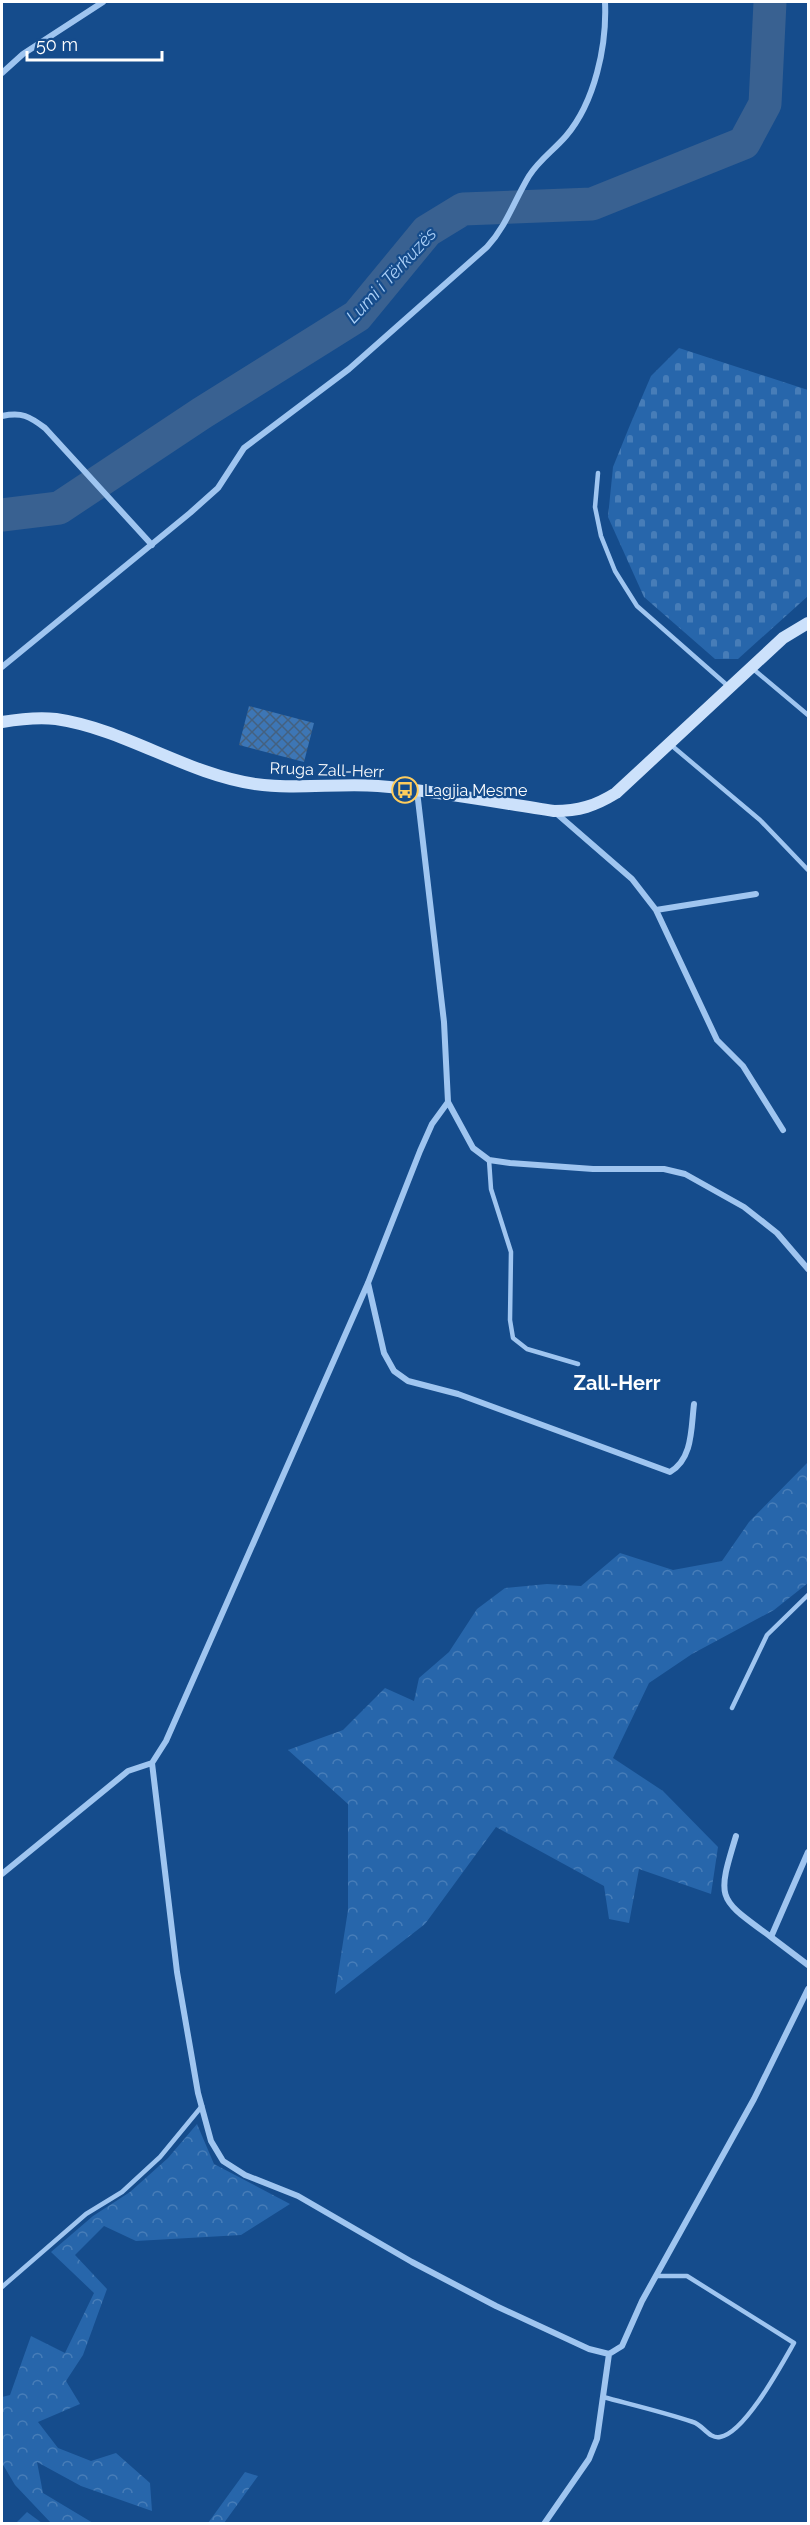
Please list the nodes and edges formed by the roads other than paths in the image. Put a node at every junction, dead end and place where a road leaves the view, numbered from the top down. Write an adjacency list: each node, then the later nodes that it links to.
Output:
1 (103, 2): 3 (street)
2 (604, 2): 6 (street)
3 (2, 73)
4 (2, 416): 6 (street)
5 (598, 473): 10 (lane)
6 (152, 545): 9 (street)
7 (808, 623): 8 (street, Rruga Zall-Herr)
8 (750, 666): 10 (street, Rruga Zall-Herr); 11 (lane)
9 (2, 667)
10 (729, 687): 13 (street, Rruga Zall-Herr)
11 (808, 715)
12 (2, 722): 14 (street, Rruga Zall-Herr)
13 (668, 743): 15 (street, Rruga Zall-Herr); 16 (lane)
14 (417, 791): 15 (street, Rruga Zall-Herr); 19 (street)
15 (554, 811): 18 (street)
16 (808, 870)
17 (756, 894): 18 (street)
18 (656, 909): 20 (street)
19 (448, 1102): 21 (street); 23 (street)
20 (783, 1130)
21 (489, 1160): 22 (street); 24 (lane)
22 (808, 1269)
23 (368, 1283): 25 (street); 28 (street)
24 (578, 1364)
25 (694, 1404)
26 (808, 1595): 27 (lane)
27 (732, 1708)
28 (152, 1763): 31 (street); 35 (street)
29 (736, 1836): 32 (street)
30 (808, 1852): 32 (street)
31 (2, 1874)
32 (771, 1937): 33 (street)
33 (808, 1965)
34 (808, 1989): 36 (street)
35 (202, 2106): 37 (lane); 38 (street)
36 (656, 2276): 38 (street); 39 (lane)
37 (2, 2287)
38 (609, 2354): 39 (street)
39 (603, 2397): 40 (street)
40 (544, 2523)

